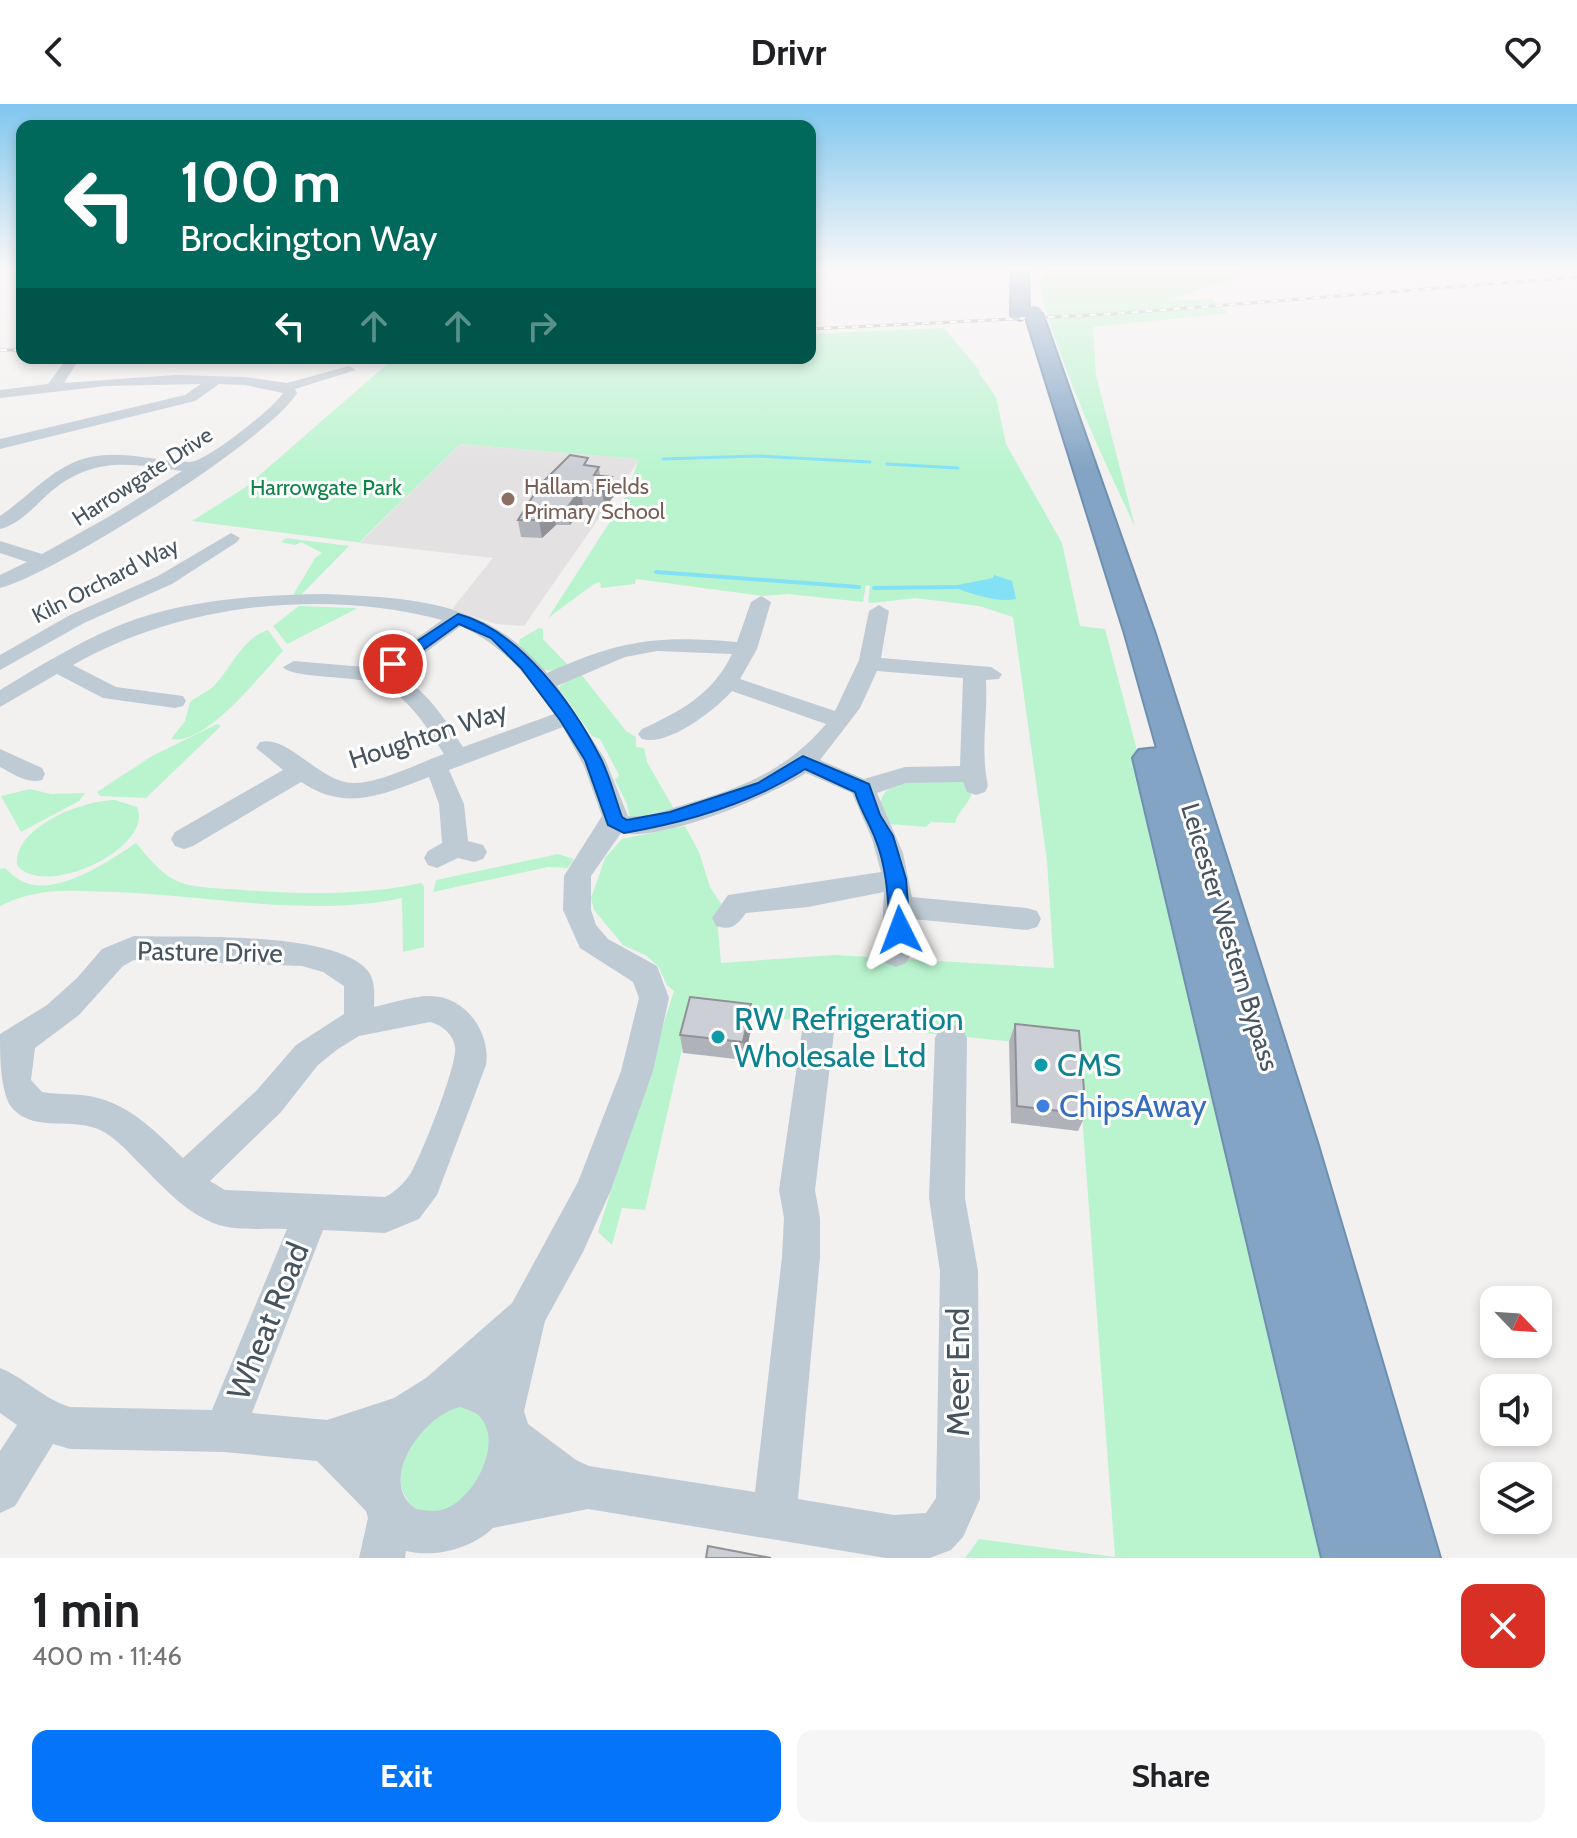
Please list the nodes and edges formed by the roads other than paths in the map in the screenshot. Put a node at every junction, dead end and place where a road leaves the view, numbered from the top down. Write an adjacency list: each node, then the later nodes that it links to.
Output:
1 (1033, 335): 68 (highway, Leicester Western Bypass)
2 (1034, 335): 69 (highway, Leicester Western Bypass)
3 (64, 364): 7 (street)
4 (350, 370): 6 (street)
5 (216, 380): 6 (street); 7 (street); 9 (street)
6 (287, 387): 10 (street, Harrowgate Drive)
7 (53, 388): 8 (street)
8 (0, 394)
9 (0, 444)
10 (198, 468): 11 (street); 14 (street, Harrowgate Drive)
11 (0, 524)
12 (230, 538): 18 (street, Kiln Orchard Way)
13 (0, 547): 14 (street)
14 (44, 561): 15 (street, Harrowgate Drive)
15 (0, 582)
16 (762, 599): 21 (street)
17 (877, 607): 23 (street)
18 (107, 608): 20 (street); 22 (street, Kiln Orchard Way)
19 (458, 618): 20 (street); 26 (street); 28 (street)
20 (130, 629): 24 (street)
21 (746, 649): 27 (street); 28 (street)
22 (0, 664)
23 (871, 664): 32 (street); 40 (street)
24 (58, 666): 29 (street); 30 (street)
25 (289, 667): 26 (street)
26 (380, 675): 36 (street)
27 (728, 682): 32 (street); 33 (street)
28 (542, 684): 31 (street)
29 (0, 700)
30 (180, 701)
31 (567, 717): 36 (street, Houghton Way); 41 (street)
32 (839, 720): 37 (street)
33 (644, 735)
34 (268, 748): 38 (street, Houghton Way)
35 (0, 757): 39 (street)
36 (446, 760): 38 (street, Houghton Way); 43 (street)
37 (803, 762): 40 (street); 41 (street)
38 (300, 771): 42 (street)
39 (33, 774)
40 (863, 788): 44 (street)
41 (614, 820): 54 (street)
42 (178, 843)
43 (455, 853)
44 (898, 893): 45 (street); 46 (street); 47 (street)
45 (732, 910)
46 (1033, 919)
47 (896, 955)
48 (359, 1023): 51 (street, Pasture Drive); 52 (street); 53 (street)
49 (819, 1024): 64 (street)
50 (951, 1038): 67 (street, Meer End)
51 (10, 1044): 52 (street)
52 (182, 1183): 53 (street)
53 (312, 1211): 60 (street, Wheat Road)
54 (526, 1317): 56 (street); 59 (street)
55 (0, 1388): 58 (street)
56 (441, 1391): 57 (street); 59 (street)
57 (407, 1415): 61 (street); 65 (street)
58 (44, 1420): 60 (street); 63 (street)
59 (507, 1425): 62 (street, Meer End); 66 (street)
60 (224, 1431): 61 (street)
61 (327, 1441): 65 (street)
62 (588, 1487): 64 (street, Meer End); 66 (street, Meer End)
63 (0, 1491)
64 (774, 1518): 67 (street, Meer End)
65 (385, 1524): 66 (street)
66 (461, 1531)
67 (891, 1548)
68 (1355, 1558)
69 (1407, 1558)

